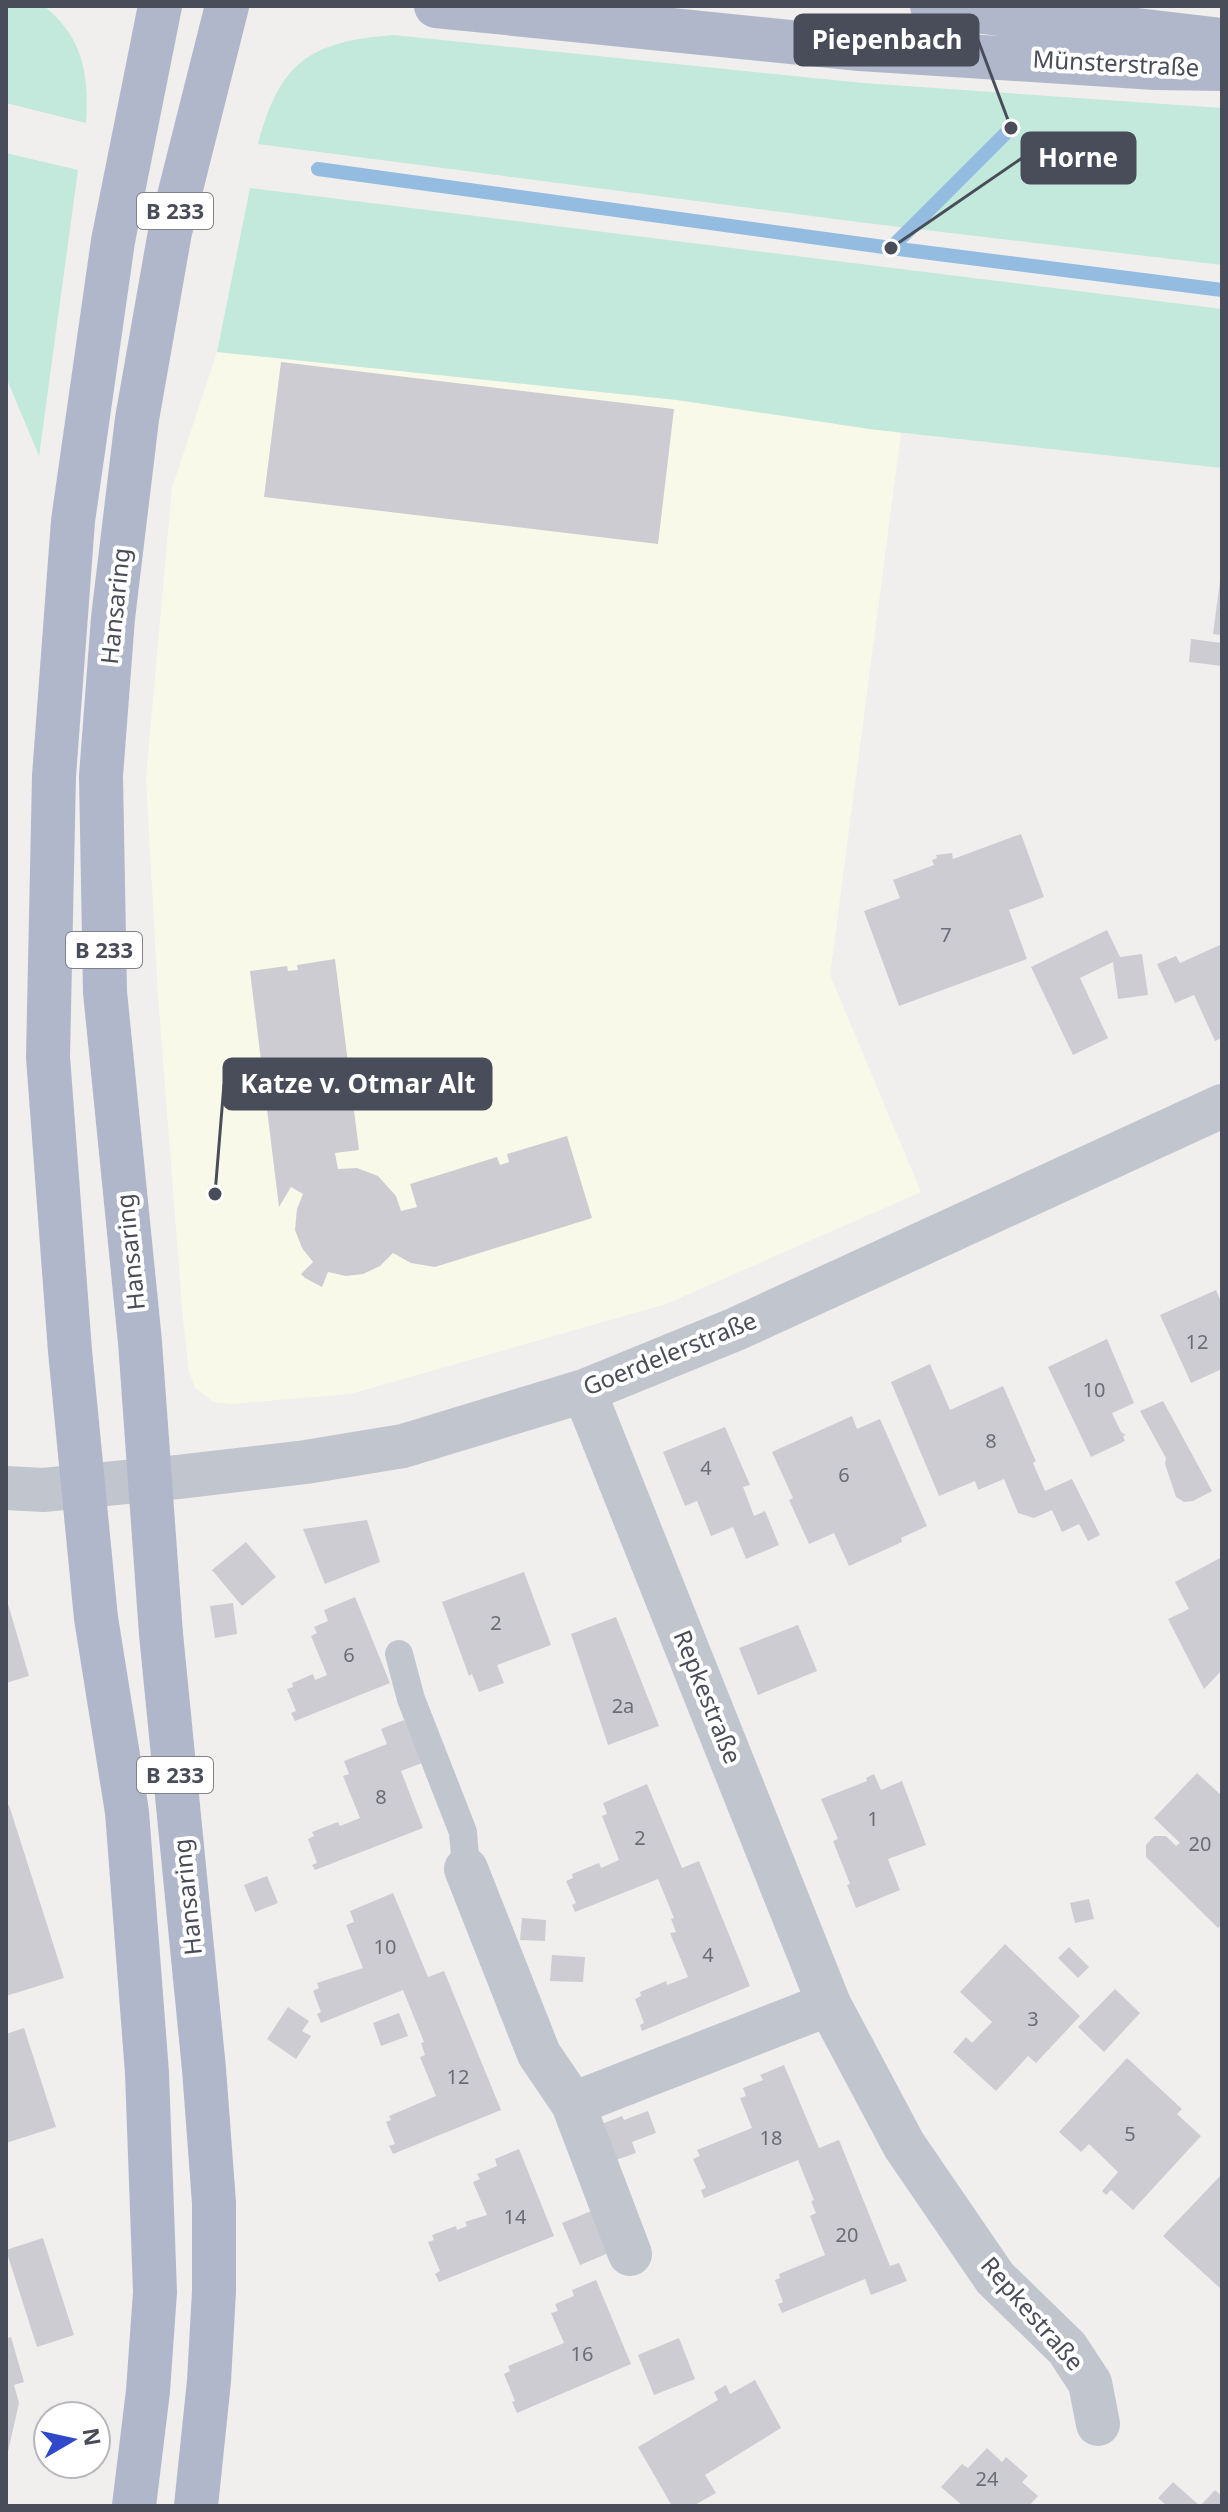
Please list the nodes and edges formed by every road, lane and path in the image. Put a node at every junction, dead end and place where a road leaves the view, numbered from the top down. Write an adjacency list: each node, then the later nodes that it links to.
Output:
1 (160, 6): 10 (main road, Hansaring / B 233)
2 (227, 6): 9 (main road, Hansaring / B 233)
3 (436, 6): 6 (main road, Münsterstraße)
4 (932, 6): 5 (main road, Münsterstraße)
5 (1222, 40)
6 (1222, 69)
7 (1222, 1106): 8 (street, Goerdelerstraße)
8 (584, 1391): 9 (street, Goerdelerstraße); 14 (street, Repkestraße)
9 (151, 1480): 10 (street, Goerdelerstraße); 19 (main road, Hansaring / B 233)
10 (83, 1487): 11 (street, Goerdelerstraße); 18 (main road, Hansaring / B 233)
11 (6, 1488)
12 (399, 1654): 13 (lane)
13 (466, 1869): 15 (street)
14 (829, 2004): 15 (street); 17 (street, Repkestraße)
15 (573, 2104): 16 (street)
16 (630, 2254)
17 (1098, 2424)
18 (134, 2506)
19 (196, 2506)

